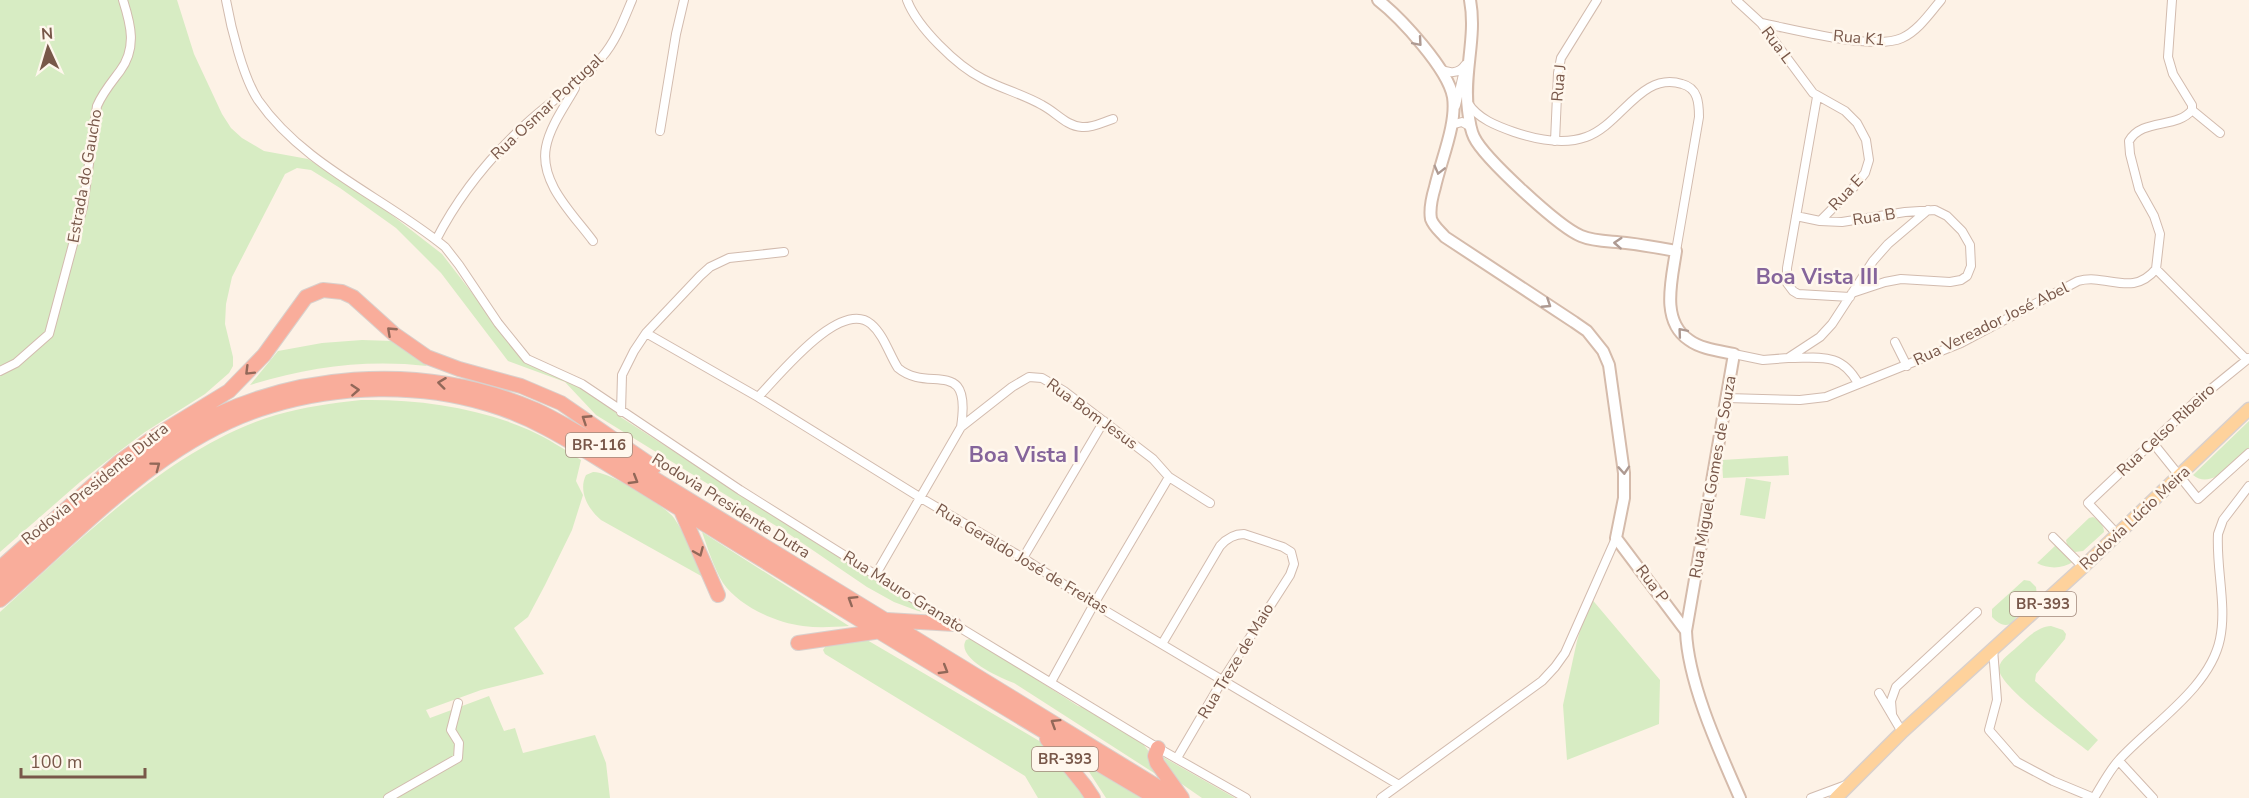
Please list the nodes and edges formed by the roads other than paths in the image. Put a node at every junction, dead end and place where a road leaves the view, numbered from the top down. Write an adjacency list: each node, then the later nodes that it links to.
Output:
1 (123, 0): 44 (street, Estrada do Gaucho)
2 (226, 0): 32 (street, Rua Mauro Granato)
3 (632, 0): 16 (street, Rua Osmar Portugal)
4 (684, 0): 24 (street)
5 (907, 0): 21 (street)
6 (1378, 0): 15 (street, one-way to 15)
7 (1470, 0): 13 (street)
8 (1597, 0): 26 (street, Rua J)
9 (1736, 0): 12 (street, Rua L)
10 (1941, 0): 12 (street, Rua K1)
11 (2172, 0): 19 (street)
12 (1761, 23): 17 (street, Rua L)
13 (1470, 52): 14 (street); 18 (street)
14 (1465, 65): 15 (street); 18 (street)
15 (1440, 69): 18 (street, Rua Miguel Gomes de Souza); 22 (street)
16 (579, 81): 32 (street, Rua Osmar Portugal); 33 (street)
17 (1815, 95): 29 (street); 30 (street, Rua E)
18 (1464, 101): 20 (street, Rua Miguel Gomes de Souza); 22 (street); 23 (street)
19 (2192, 110): 25 (street); 36 (street)
20 (1483, 118): 23 (street); 26 (street, Rua Miguel Gomes de Souza)
21 (1113, 119)
22 (1452, 120): 23 (street); 62 (street, one-way to 62)
23 (1470, 125): 34 (street, one-way to 23)
24 (660, 131)
25 (2220, 133)
26 (1555, 141): 34 (street, Rua Miguel Gomes de Souza)
27 (1928, 210): 28 (street, Rua B); 31 (street, Rua B); 37 (street, Rua B)
28 (1898, 213): 30 (street, Rua B); 31 (street)
29 (1796, 216): 30 (street, Rua E); 37 (street)
30 (1820, 221)
31 (1913, 223): 37 (street, Rua B)
32 (436, 240): 49 (street, Rua Mauro Granato)
33 (593, 241)
34 (1676, 251): 40 (street, Rua Miguel Gomes de Souza, one-way to 34)
35 (784, 252): 38 (street)
36 (2156, 269): 42 (street, Rua Celso Ribeiro); 43 (street, Rua Vereador José Abel)
37 (1851, 295): 41 (street, Rua B)
38 (646, 333): 46 (street, Rua Geraldo José de Freitas); 49 (street)
39 (1895, 342): 43 (street)
40 (1734, 354): 41 (street); 47 (street, Rua Miguel Gomes de Souza)
41 (1788, 358): 45 (street)
42 (2248, 358): 52 (street, Rua Celso Ribeiro)
43 (1907, 366): 45 (street, Rua Vereador José Abel)
44 (0, 371)
45 (1858, 383): 47 (street, Rua Vereador José Abel)
46 (758, 397): 51 (street); 57 (street, Rua Geraldo José de Freitas)
47 (1727, 398): 75 (street, Rua Miguel Gomes de Souza)
48 (2249, 409): 55 (main road, Rodovia Lúcio Meira / BR-393)
49 (621, 412): 67 (street, Rua Mauro Granato)
50 (1104, 421): 51 (street, Rua Bom Jesus); 54 (street, Rua Bom Jesus); 64 (street)
51 (961, 427): 57 (street, Rua Bom Jesus)
52 (2153, 443): 55 (street); 60 (street, Rua Celso Ribeiro)
53 (2249, 453): 55 (street)
54 (1169, 477): 58 (street, Rua Bom Jesus); 71 (street)
55 (2179, 477): 60 (main road, Rodovia Lúcio Meira / BR-393)
56 (2249, 486): 88 (street)
57 (921, 498): 64 (street, Rua Geraldo José de Freitas); 67 (street, Rua Bom Jesus)
58 (1210, 503)
59 (680, 508): 69 (highway, one-way to 69); 70 (highway, Rodovia Presidente Dutra / BR-116, one-way to 59); 74 (highway, Rodovia Presidente Dutra / BR-116)
60 (2117, 534): 65 (main road, Rodovia Lúcio Meira / BR-393)
61 (2053, 537): 65 (street)
62 (1616, 538): 75 (street, Rua P); 90 (street)
63 (753, 539): 66 (highway, one-way to 66); 68 (highway, Rodovia Presidente Dutra / BR-116, one-way to 68); 74 (highway, Rodovia Presidente Dutra / BR-116, one-way to 63)
64 (1023, 558): 71 (street, Rua Geraldo José de Freitas)
65 (2083, 567): 78 (main road, Rodovia Lúcio Meira / BR-393)
66 (0, 568)
67 (876, 574): 73 (street, Rua Mauro Granato)
68 (0, 584)
69 (718, 595)
70 (0, 600)
71 (1094, 604): 77 (street, Rua Geraldo José de Freitas); 80 (street)
72 (1977, 612): 83 (street)
73 (954, 624): 74 (highway); 80 (street, Rua Mauro Granato)
74 (882, 626): 76 (highway); 84 (highway, Rodovia Presidente Dutra / BR-116, one-way to 84); 94 (highway, Rodovia Presidente Dutra / BR-116, one-way to 74)
75 (1686, 631): 98 (street, Rua Miguel Gomes de Souza)
76 (798, 643)
77 (1162, 644): 79 (street, Rua Geraldo José de Freitas); 79 (street, Rua Treze de Maio)
78 (1993, 649): 85 (main road, Rodovia Lúcio Meira / BR-393); 101 (street)
79 (1222, 681): 87 (street, Rua Treze de Maio); 90 (street, Rua Geraldo José de Freitas)
80 (1051, 682): 86 (street, Rua Mauro Granato)
81 (1879, 693): 83 (street)
82 (458, 703): 91 (street)
83 (1892, 714): 85 (street)
84 (1033, 724): 92 (highway, BR-393); 93 (highway, Rodovia Presidente Dutra / BR-116)
85 (1902, 732): 89 (main road, Rodovia Lúcio Meira / BR-393)
86 (1158, 748): 87 (street, Rua Mauro Granato); 95 (highway)
87 (1177, 758): 96 (street, Rua Mauro Granato)
88 (2119, 761): 101 (street); 102 (street)
89 (1850, 784): 99 (street); 100 (main road, Rodovia Lúcio Meira / BR-393)
90 (1399, 785): 97 (street)
91 (388, 798)
92 (1093, 798)
93 (1156, 798)
94 (1176, 798)
95 (1182, 798)
96 (1246, 798)
97 (1381, 798)
98 (1740, 798)
99 (1811, 798)
100 (1836, 798)
101 (2094, 798)
102 (2153, 798)

